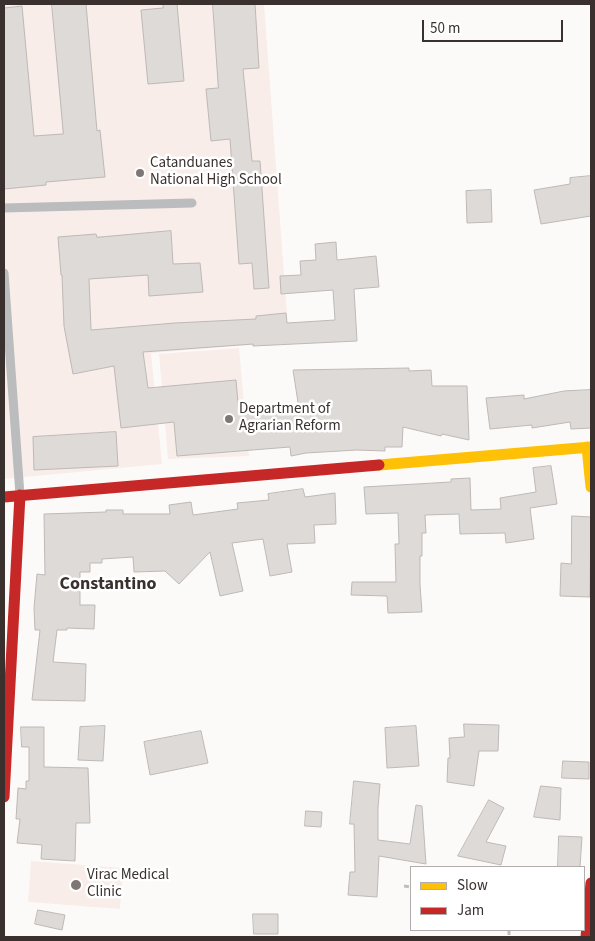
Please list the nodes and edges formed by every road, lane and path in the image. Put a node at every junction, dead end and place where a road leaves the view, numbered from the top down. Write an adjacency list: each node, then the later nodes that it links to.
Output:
1 (192, 203): 2 (lane)
2 (4, 208)
3 (4, 273): 6 (lane)
4 (589, 447): 5 (street); 6 (street)
5 (591, 487)
6 (20, 496): 7 (street); 8 (street)
7 (4, 497)
8 (4, 797)
9 (591, 883): 12 (street)
10 (404, 886): 11 (path)
11 (410, 887)
12 (586, 937)

